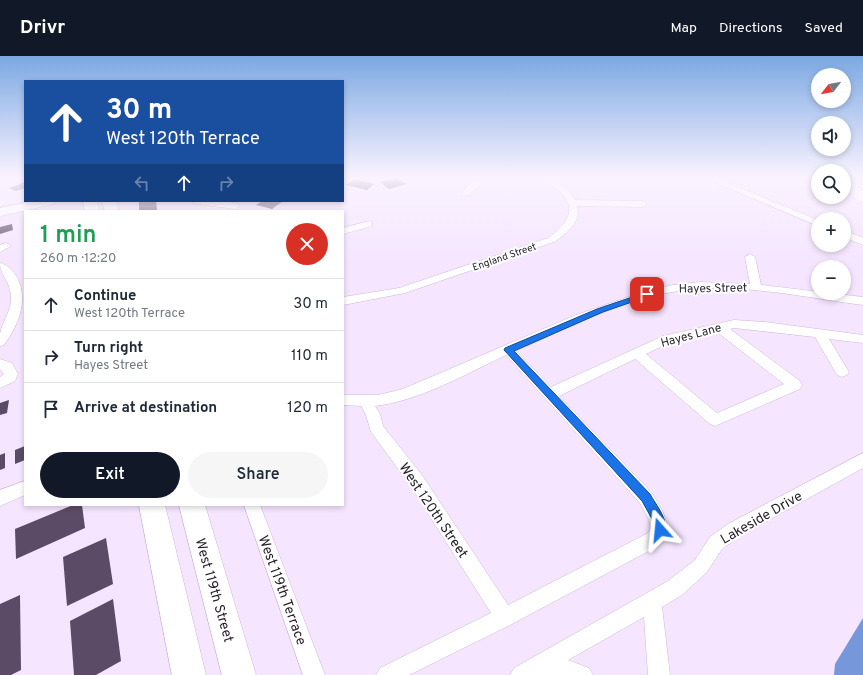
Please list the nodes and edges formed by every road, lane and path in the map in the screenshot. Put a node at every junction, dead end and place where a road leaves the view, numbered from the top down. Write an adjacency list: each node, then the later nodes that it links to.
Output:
1 (23, 207): 4 (main road)
2 (573, 207): 13 (street, England Street)
3 (775, 207): 5 (street)
4 (0, 212)
5 (811, 220)
6 (369, 224): 7 (street)
7 (344, 231)
8 (851, 236): 9 (street)
9 (863, 242)
10 (750, 257): 12 (street)
11 (0, 266): 18 (street)
12 (756, 287): 14 (street, Hayes Street); 19 (street, Hayes Street)
13 (344, 301)
14 (861, 303)
15 (719, 327): 16 (street, Hayes Lane); 20 (street, Hayes Lane); 20 (street)
16 (820, 334): 17 (street, Hayes Lane); 22 (street)
17 (863, 339)
18 (0, 342)
19 (508, 350): 24 (street); 26 (street, Hayes Street)
20 (636, 353): 24 (street, Hayes Lane)
21 (0, 364): 23 (street)
22 (842, 372)
23 (5, 380)
24 (550, 394): 34 (street)
25 (344, 400): 26 (street, Hayes Street)
26 (365, 401): 34 (street, West 120th Street)
27 (863, 460): 33 (street, Lakeside Drive)
28 (24, 488): 29 (street)
29 (0, 498)
30 (152, 506): 36 (main road)
31 (192, 506): 37 (main road, West 119th Street)
32 (252, 506): 38 (street, West 119th Terrace)
33 (652, 602): 35 (street, Lakeside Drive); 42 (street)
34 (501, 619): 39 (street)
35 (542, 663): 40 (street, Lakeside Drive); 41 (street)
36 (189, 675)
37 (239, 675)
38 (314, 675)
39 (387, 675)
40 (521, 675)
41 (582, 675)
42 (660, 675)

